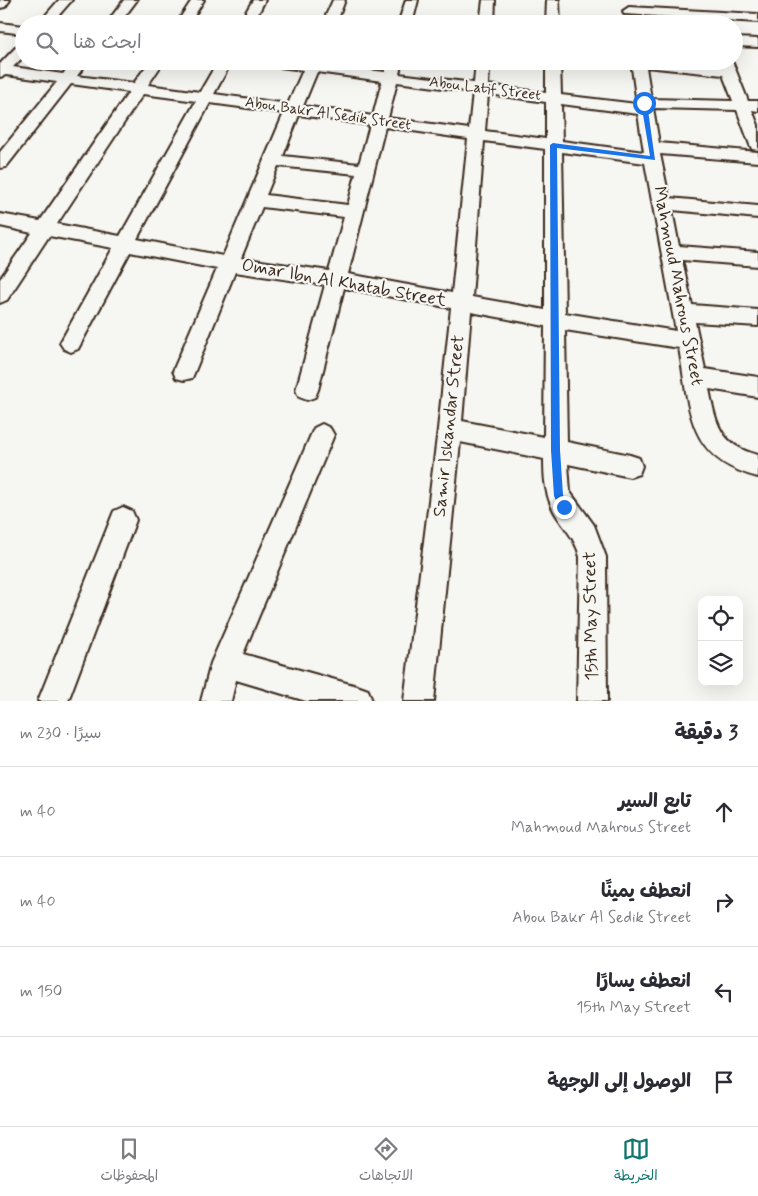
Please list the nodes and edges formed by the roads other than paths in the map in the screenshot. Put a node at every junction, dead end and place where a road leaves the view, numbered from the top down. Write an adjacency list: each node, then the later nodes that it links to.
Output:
1 (4, 0): 11 (street)
2 (66, 0): 13 (street)
3 (130, 0): 14 (street)
4 (198, 0): 15 (street)
5 (259, 0): 16 (street)
6 (339, 0): 17 (street)
7 (412, 0): 18 (street)
8 (489, 0): 19 (street)
9 (552, 0): 20 (street)
10 (702, 0): 22 (street)
11 (0, 4)
12 (629, 12): 21 (street)
13 (52, 15)
14 (119, 15)
15 (188, 15)
16 (251, 15)
17 (333, 15)
18 (408, 15)
19 (488, 15)
20 (553, 15)
21 (659, 15)
22 (707, 15)
23 (758, 18): 24 (street)
24 (743, 19)
25 (0, 27): 26 (street)
26 (15, 29)
27 (743, 42): 28 (street)
28 (758, 43)
29 (15, 56): 40 (street)
30 (74, 70): 41 (street)
31 (150, 70): 42 (street)
32 (221, 70): 44 (street)
33 (310, 70): 48 (street)
34 (393, 70): 49 (street)
35 (397, 70): 43 (street, Abou Latif Street)
36 (482, 70): 43 (street, Samir Iskandar Street)
37 (553, 70): 45 (street, 15th May Street)
38 (639, 70): 46 (street, Mahmoud Mahrous Street)
39 (729, 70): 47 (street)
40 (1, 71): 41 (street, Abou Bakr Al Sedik Street)
41 (67, 79): 42 (street, Abou Bakr Al Sedik Street); 56 (street)
42 (138, 88): 44 (street, Abou Bakr Al Sedik Street); 63 (street)
43 (480, 89): 45 (street, Abou Latif Street); 50 (street, Samir Iskandar Street)
44 (205, 98): 48 (street, Abou Bakr Al Sedik Street); 64 (street)
45 (553, 98): 46 (street, Abou Latif Street); 51 (street, 15th May Street)
46 (645, 106): 47 (street, Abou Latif Street); 53 (street, Mahmoud Mahrous Street)
47 (750, 106): 52 (street)
48 (293, 110): 49 (street, Abou Bakr Al Sedik Street); 55 (street)
49 (379, 121): 50 (street, Abou Bakr Al Sedik Street); 57 (street)
50 (477, 135): 51 (street, Abou Bakr Al Sedik Street); 70 (street, Samir Iskandar Street)
51 (553, 145): 53 (street, Abou Bakr Al Sedik Street); 73 (street, 15th May Street)
52 (758, 145)
53 (652, 153): 54 (street, Abou Bakr Al Sedik Street); 59 (street, Mahmoud Mahrous Street)
54 (758, 157)
55 (272, 160): 57 (street); 58 (street)
56 (0, 163)
57 (366, 170): 60 (street)
58 (255, 200): 60 (street); 67 (street)
59 (662, 203): 61 (street); 65 (street, Mahmoud Mahrous Street)
60 (355, 212): 68 (street)
61 (758, 212)
62 (0, 220): 63 (street, Omar Ibn Al Khatab Street)
63 (45, 228): 64 (street, Omar Ibn Al Khatab Street); 69 (street)
64 (124, 244): 67 (street, Omar Ibn Al Khatab Street); 75 (street)
65 (671, 252): 66 (street); 71 (street, Mahmoud Mahrous Street)
66 (758, 260)
67 (229, 264): 68 (street, Omar Ibn Al Khatab Street); 76 (street)
68 (337, 278): 70 (street, Omar Ibn Al Khatab Street); 79 (street)
69 (0, 295)
70 (462, 304): 73 (street, Omar Ibn Al Khatab Street); 80 (street, Samir Iskandar Street)
71 (683, 313): 72 (street); 74 (street, Mahmoud Mahrous Street)
72 (758, 318)
73 (554, 320): 74 (street, Omar Ibn Al Khatab Street); 82 (street, 15th May Street)
74 (688, 341): 77 (street, Mahmoud Mahrous Street)
75 (71, 343)
76 (184, 371)
77 (695, 377): 78 (street); 83 (street, Mahmoud Mahrous Street)
78 (758, 387)
79 (307, 390)
80 (450, 429): 82 (street); 90 (street, Samir Iskandar Street)
81 (322, 435): 86 (street)
82 (555, 450): 84 (street); 91 (street, 15th May Street)
83 (751, 465)
84 (630, 466)
85 (124, 520): 87 (street)
86 (225, 663): 88 (street); 89 (street)
87 (53, 701)
88 (216, 701)
89 (357, 701)
90 (419, 701)
91 (592, 701)

